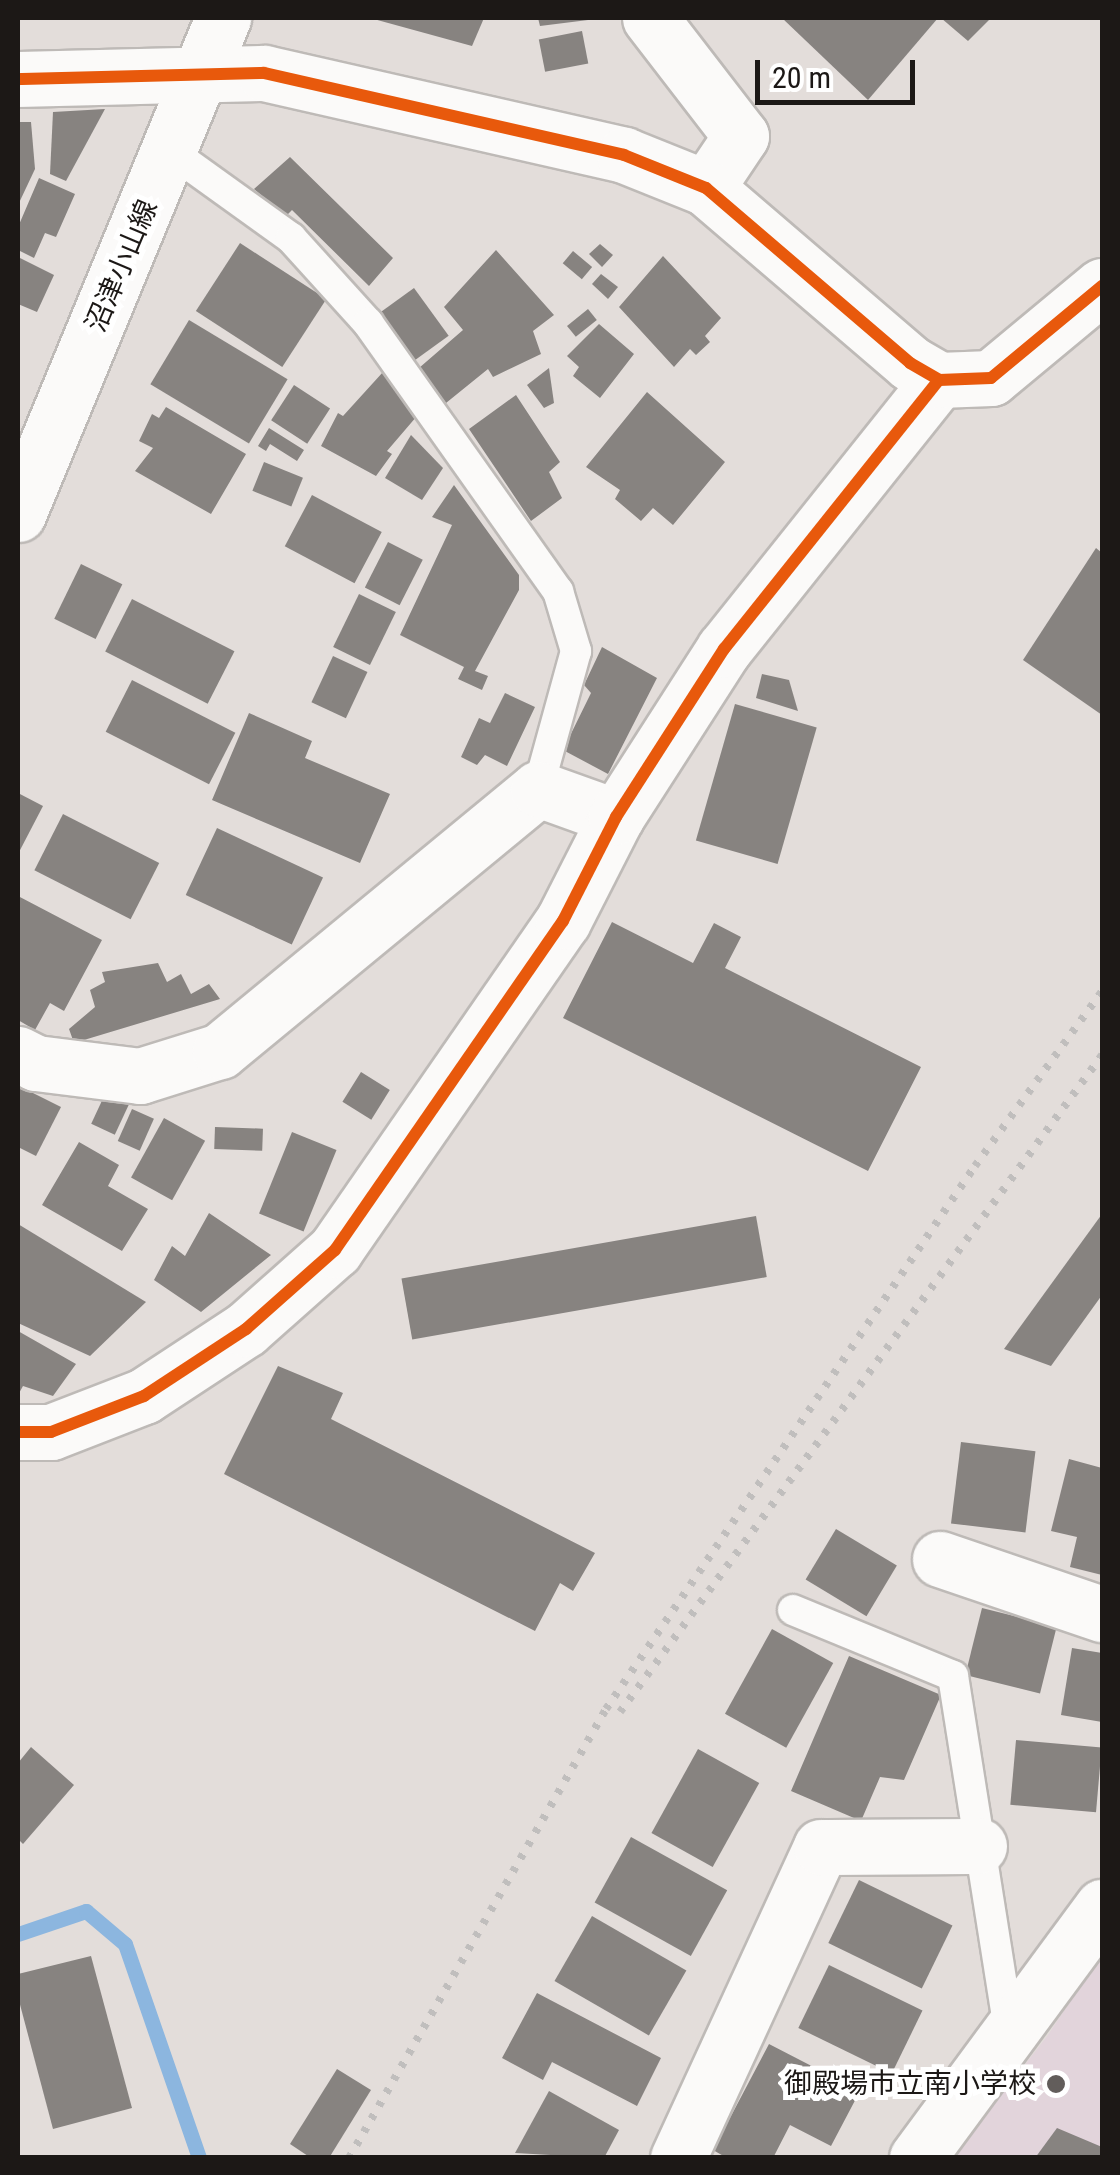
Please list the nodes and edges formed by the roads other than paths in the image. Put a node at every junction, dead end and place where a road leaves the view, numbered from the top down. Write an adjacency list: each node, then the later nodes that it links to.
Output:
1 (223, 18): 3 (street, 沼津小山線)
2 (650, 18): 6 (street)
3 (202, 70): 4 (street); 5 (street, 沼津小山線); 6 (street)
4 (18, 80)
5 (170, 150): 9 (street, 沼津小山線); 10 (lane)
6 (706, 188): 8 (street)
7 (1102, 286): 8 (street)
8 (939, 380): 11 (street)
9 (18, 514)
10 (538, 788): 11 (street); 12 (street)
11 (616, 817): 13 (street)
12 (18, 1054)
13 (18, 1432)
14 (940, 1560): 16 (street)
15 (794, 1610): 17 (lane)
16 (1102, 1614)
17 (980, 1846): 19 (lane); 20 (street)
18 (1102, 1907): 19 (street)
19 (1010, 2037): 21 (street)
20 (678, 2158)
21 (917, 2158)

